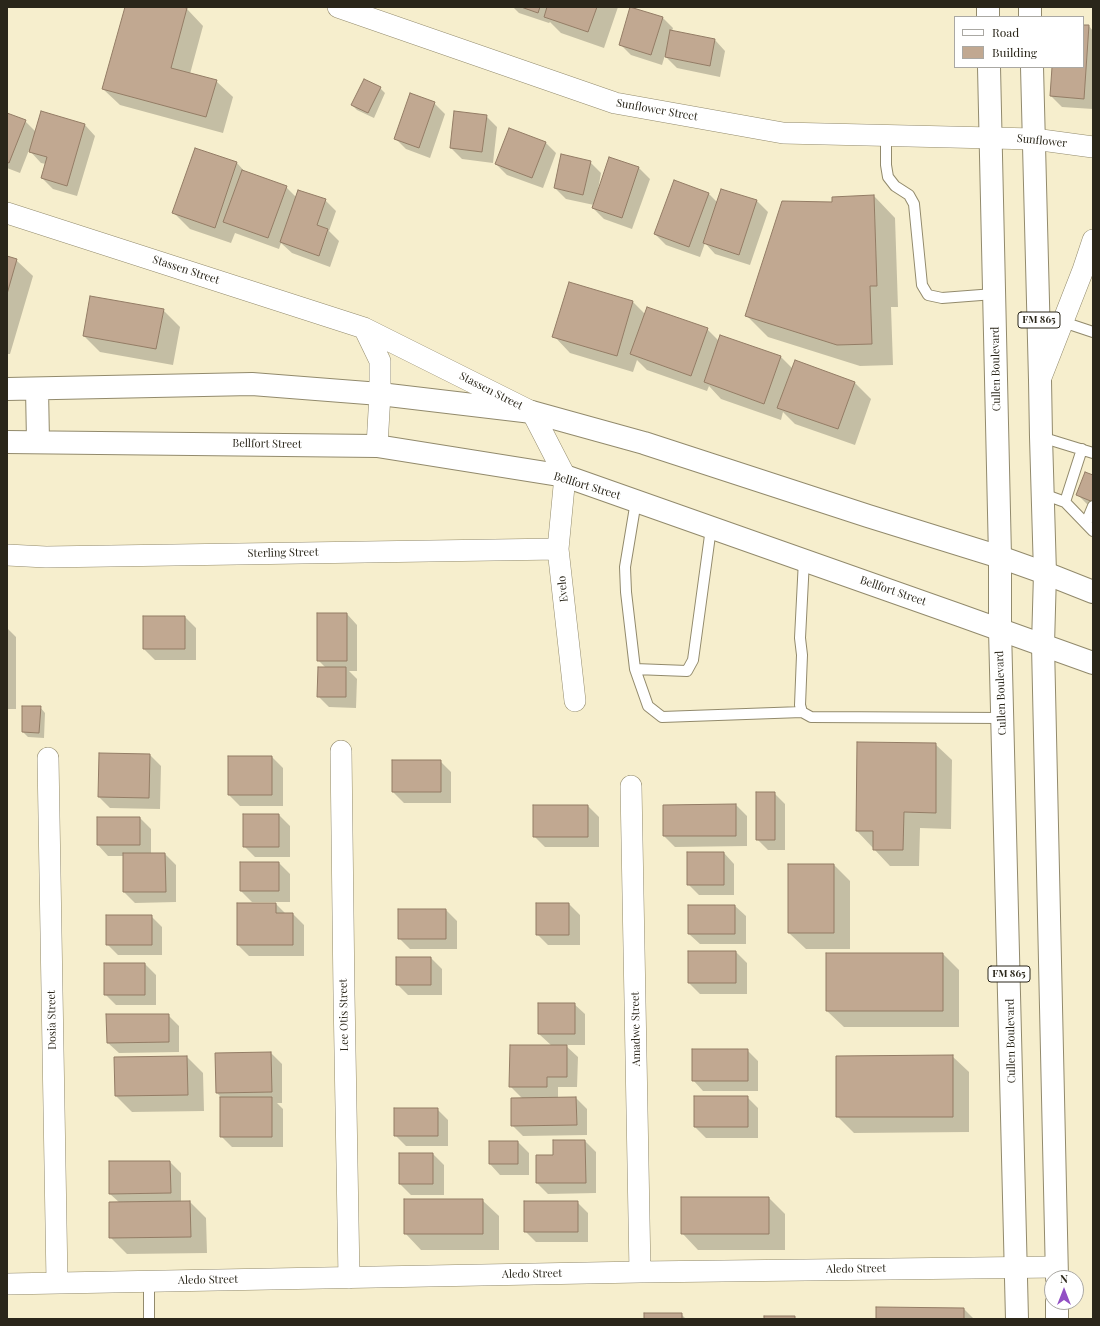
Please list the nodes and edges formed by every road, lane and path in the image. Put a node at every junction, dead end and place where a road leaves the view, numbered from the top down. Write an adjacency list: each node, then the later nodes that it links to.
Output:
1 (338, 7): 4 (street, Sunflower Street)
2 (989, 68): 5 (main road, Cullen Boulevard / FM 865)
3 (1032, 68): 6 (main road, FM 865)
4 (886, 135): 5 (street, Sunflower Street); 10 (lane)
5 (991, 138): 6 (street, Sunflower); 10 (main road, Cullen Boulevard / FM 865)
6 (1034, 139): 7 (street, Sunflower); 14 (main road, FM 865)
7 (1093, 147)
8 (7, 213): 12 (street, Stassen Street)
9 (1093, 240): 11 (street)
10 (994, 294): 34 (main road, Cullen Boulevard / FM 865)
11 (1063, 322): 13 (lane); 14 (street)
12 (364, 328): 17 (street); 18 (street, Stassen Street)
13 (1093, 332)
14 (1040, 380): 19 (main road, FM 865)
15 (7, 389): 16 (main road)
16 (37, 389): 17 (main road); 20 (main road)
17 (380, 394): 18 (main road); 22 (street)
18 (532, 412): 25 (street, Stassen Street); 34 (main road)
19 (1041, 437): 23 (lane); 26 (main road, FM 865)
20 (38, 441): 21 (main road, Bellfort Street); 22 (main road, Bellfort Street)
21 (7, 442)
22 (376, 446): 25 (main road, Bellfort Street)
23 (1082, 450): 24 (lane); 28 (lane)
24 (1093, 453)
25 (564, 476): 27 (main road, Bellfort Street); 32 (street, Evelo)
26 (1042, 494): 28 (lane); 36 (main road, FM 865)
27 (636, 501): 31 (main road, Bellfort Street); 41 (lane)
28 (1065, 502): 30 (lane)
29 (1093, 506): 30 (lane)
30 (1090, 527)
31 (712, 528): 35 (main road, Bellfort Street); 41 (lane)
32 (558, 549): 33 (street, Sterling Street); 42 (street, Evelo)
33 (7, 556)
34 (1000, 556): 36 (main road); 38 (main road, Cullen Boulevard / FM 865)
35 (804, 560): 38 (main road, Bellfort Street); 43 (lane)
36 (1045, 573): 37 (main road); 39 (main road, FM 865)
37 (1093, 592)
38 (1000, 629): 39 (main road, Bellfort Street); 44 (main road, Cullen Boulevard / FM 865)
39 (1042, 645): 40 (main road, Bellfort Street); 50 (main road, FM 865)
40 (1093, 663)
41 (635, 669): 43 (lane)
42 (575, 701)
43 (802, 712): 44 (lane)
44 (1002, 718): 48 (main road, Cullen Boulevard / FM 865)
45 (341, 751): 52 (street, Lee Otis Street)
46 (48, 758): 54 (street, Dosia Street)
47 (631, 786): 51 (street, Amadwe Street)
48 (1016, 1267): 49 (street, Aledo Street); 51 (street, Aledo Street); 57 (main road, Cullen Boulevard / FM 865)
49 (1044, 1270)
50 (1056, 1270)
51 (640, 1272): 52 (street, Aledo Street)
52 (349, 1278): 53 (street, Aledo Street)
53 (149, 1281): 54 (street, Aledo Street); 56 (lane)
54 (57, 1282): 55 (street, Aledo Street)
55 (7, 1284)
56 (149, 1319)
57 (1017, 1319)

